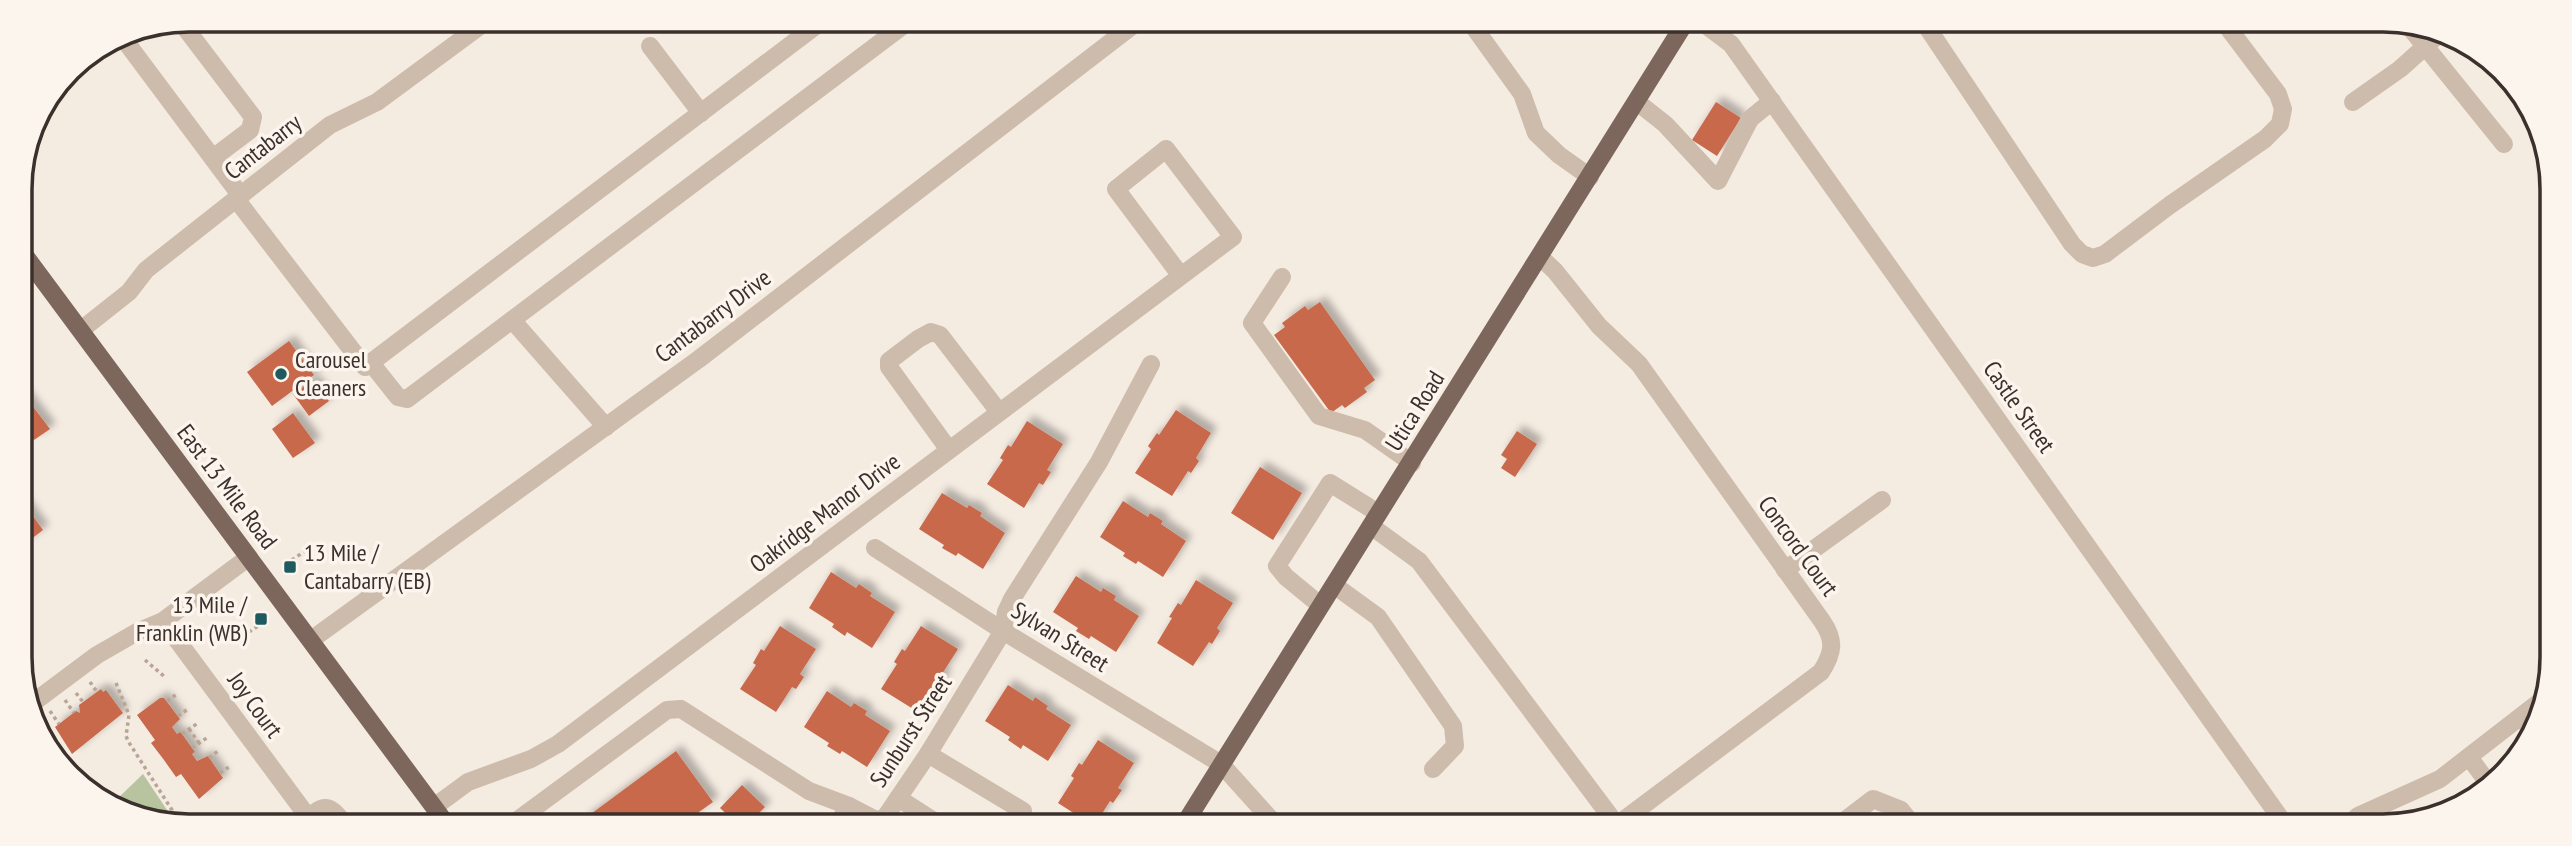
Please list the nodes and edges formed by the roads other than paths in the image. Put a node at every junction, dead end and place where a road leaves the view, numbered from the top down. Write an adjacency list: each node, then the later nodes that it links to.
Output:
1 (188, 32): 21 (street)
2 (472, 32): 23 (street, Cantabarry)
3 (808, 32): 19 (street)
4 (894, 32): 28 (street)
5 (1125, 32): 33 (street, Cantabarry Drive)
6 (1477, 32): 22 (street)
7 (1680, 32): 16 (main road, Utica Road)
8 (1715, 32): 17 (street, Castle Street)
9 (1930, 32): 10 (street)
10 (2232, 32)
11 (2416, 35): 14 (street)
12 (2432, 39): 14 (street)
13 (132, 42): 21 (street)
14 (2424, 45): 18 (street); 20 (street)
15 (650, 46): 19 (street)
16 (1637, 102): 17 (street); 22 (main road, Utica Road)
17 (1772, 102): 73 (street, Castle Street)
18 (2353, 102)
19 (701, 113): 30 (street)
20 (2504, 144)
21 (213, 159): 23 (street)
22 (1590, 177): 24 (main road, Utica Road)
23 (239, 197): 29 (street, Cantabarry); 30 (street)
24 (1540, 257): 35 (main road, Utica Road); 40 (street, Concord Court)
25 (32, 264): 29 (main road, East 13 Mile Road)
26 (1181, 276): 26 (street, Oakridge Manor Drive); 32 (street, Oakridge Manor Drive)
27 (1282, 277): 35 (street)
28 (512, 320): 30 (street); 33 (street)
29 (81, 330): 39 (main road, East 13 Mile Road)
30 (371, 363)
31 (1151, 364): 44 (street, Sunburst Street)
32 (999, 412): 34 (street, Oakridge Manor Drive); 34 (street)
33 (606, 427): 45 (street, Cantabarry Drive)
34 (949, 450): 60 (street, Oakridge Manor Drive)
35 (1412, 463): 37 (main road, Utica Road)
36 (1882, 500): 40 (street)
37 (1374, 520): 41 (main road, Utica Road); 42 (street, Concord Court); 69 (street, Concord Court)
38 (875, 548): 44 (street, Sylvan Street)
39 (249, 557): 43 (street); 45 (main road, East 13 Mile Road)
40 (1785, 570): 70 (street, Concord Court)
41 (1334, 585): 42 (main road, Utica Road); 53 (street)
42 (1320, 605): 52 (main road, Utica Road)
43 (163, 621): 46 (street); 57 (street, Joy Court)
44 (1003, 631): 50 (street, Sunburst Street); 52 (street, Sylvan Street)
45 (311, 640): 60 (main road, East 13 Mile Road)
46 (39, 705)
47 (2531, 710): 48 (street)
48 (2522, 718): 49 (street); 51 (street)
49 (2526, 723)
50 (928, 754): 55 (street, Sunburst Street); 66 (street)
51 (2469, 757): 54 (street); 74 (street)
52 (1221, 764): 67 (main road, Utica Road); 68 (street, Sylvan Street)
53 (1433, 769)
54 (2484, 778)
55 (898, 798): 64 (street, Sunburst Street); 65 (street)
56 (849, 806): 61 (street, Sunburst Street); 62 (street); 63 (street, Sunburst Street)
57 (301, 814)
58 (312, 814): 59 (street)
59 (337, 814)
60 (439, 814)
61 (526, 814)
62 (844, 814)
63 (864, 814)
64 (887, 814)
65 (923, 814)
66 (1021, 814)
67 (1190, 814)
68 (1266, 814)
69 (1609, 814)
70 (1630, 814)
71 (1853, 814): 72 (street)
72 (1903, 814)
73 (2277, 814)
74 (2362, 814)

